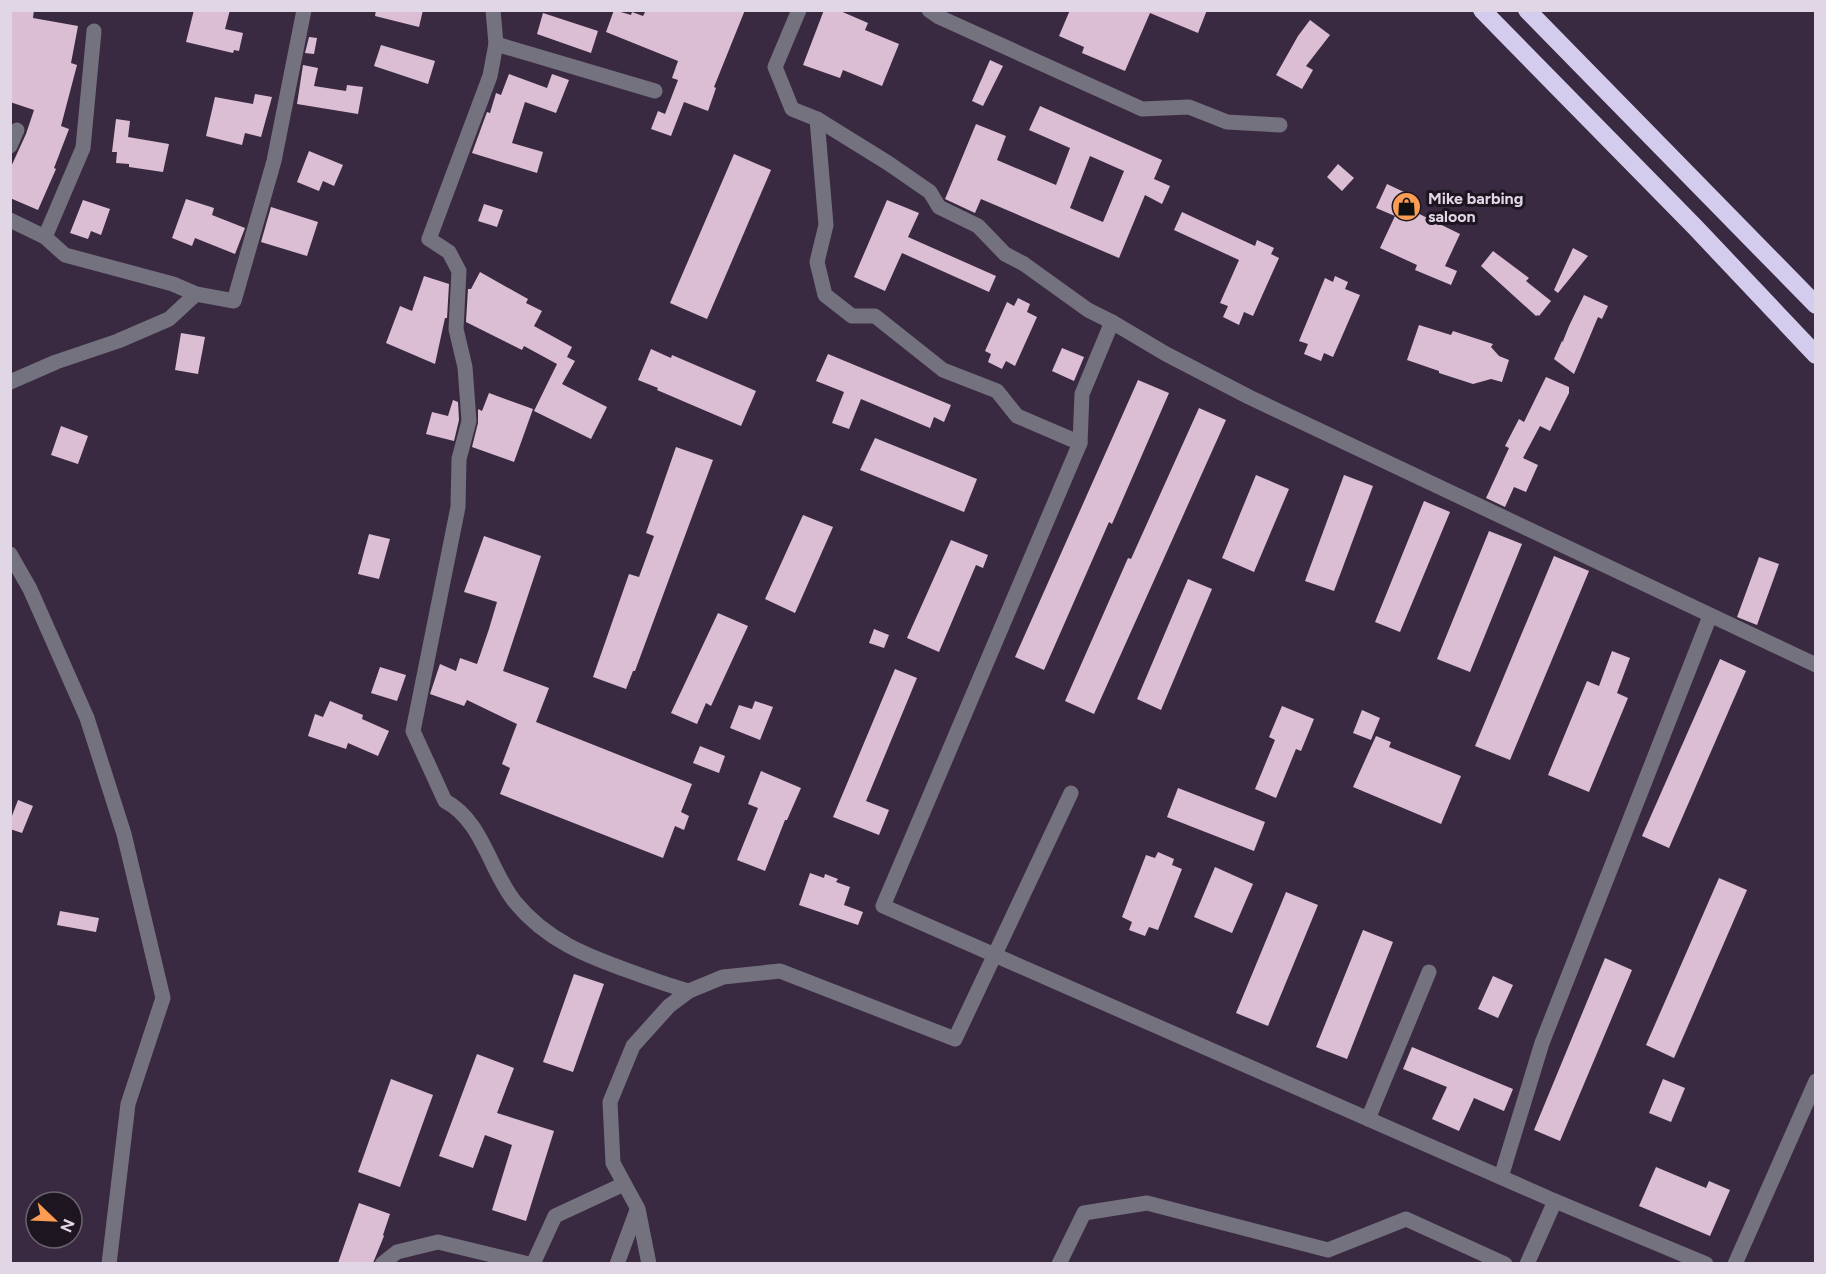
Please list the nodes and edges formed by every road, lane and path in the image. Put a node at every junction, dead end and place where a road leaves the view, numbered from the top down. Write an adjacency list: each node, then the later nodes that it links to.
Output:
1 (304, 10): 16 (street)
2 (493, 10): 8 (street)
3 (799, 10): 10 (street)
4 (929, 10): 11 (street)
5 (1482, 10): 19 (highway)
6 (1527, 10): 17 (highway)
7 (94, 31): 15 (street)
8 (496, 44): 9 (street); 28 (street)
9 (655, 91)
10 (817, 119): 18 (street); 21 (street)
11 (1280, 124)
12 (17, 130): 13 (street)
13 (10, 146)
14 (10, 220): 15 (street)
15 (45, 237): 16 (street)
16 (196, 294): 20 (street)
17 (1815, 305)
18 (1112, 322): 21 (street); 23 (street)
19 (1815, 355)
20 (10, 382)
21 (1080, 443): 26 (street)
22 (10, 554): 35 (street)
23 (1710, 616): 24 (street); 31 (street)
24 (1815, 665)
25 (1071, 793): 26 (street)
26 (995, 955): 28 (street); 30 (street)
27 (1429, 972): 30 (street)
28 (689, 991): 32 (street)
29 (1815, 1081): 44 (street)
30 (1368, 1119): 31 (street)
31 (1501, 1177): 33 (street)
32 (624, 1184): 34 (street); 37 (street)
33 (1555, 1201): 42 (street); 43 (street)
34 (638, 1209): 38 (street); 39 (street)
35 (109, 1263)
36 (382, 1263): 37 (street)
37 (531, 1263)
38 (617, 1263)
39 (649, 1263)
40 (1059, 1263): 41 (street)
41 (1505, 1263)
42 (1527, 1263)
43 (1706, 1263)
44 (1735, 1263)

